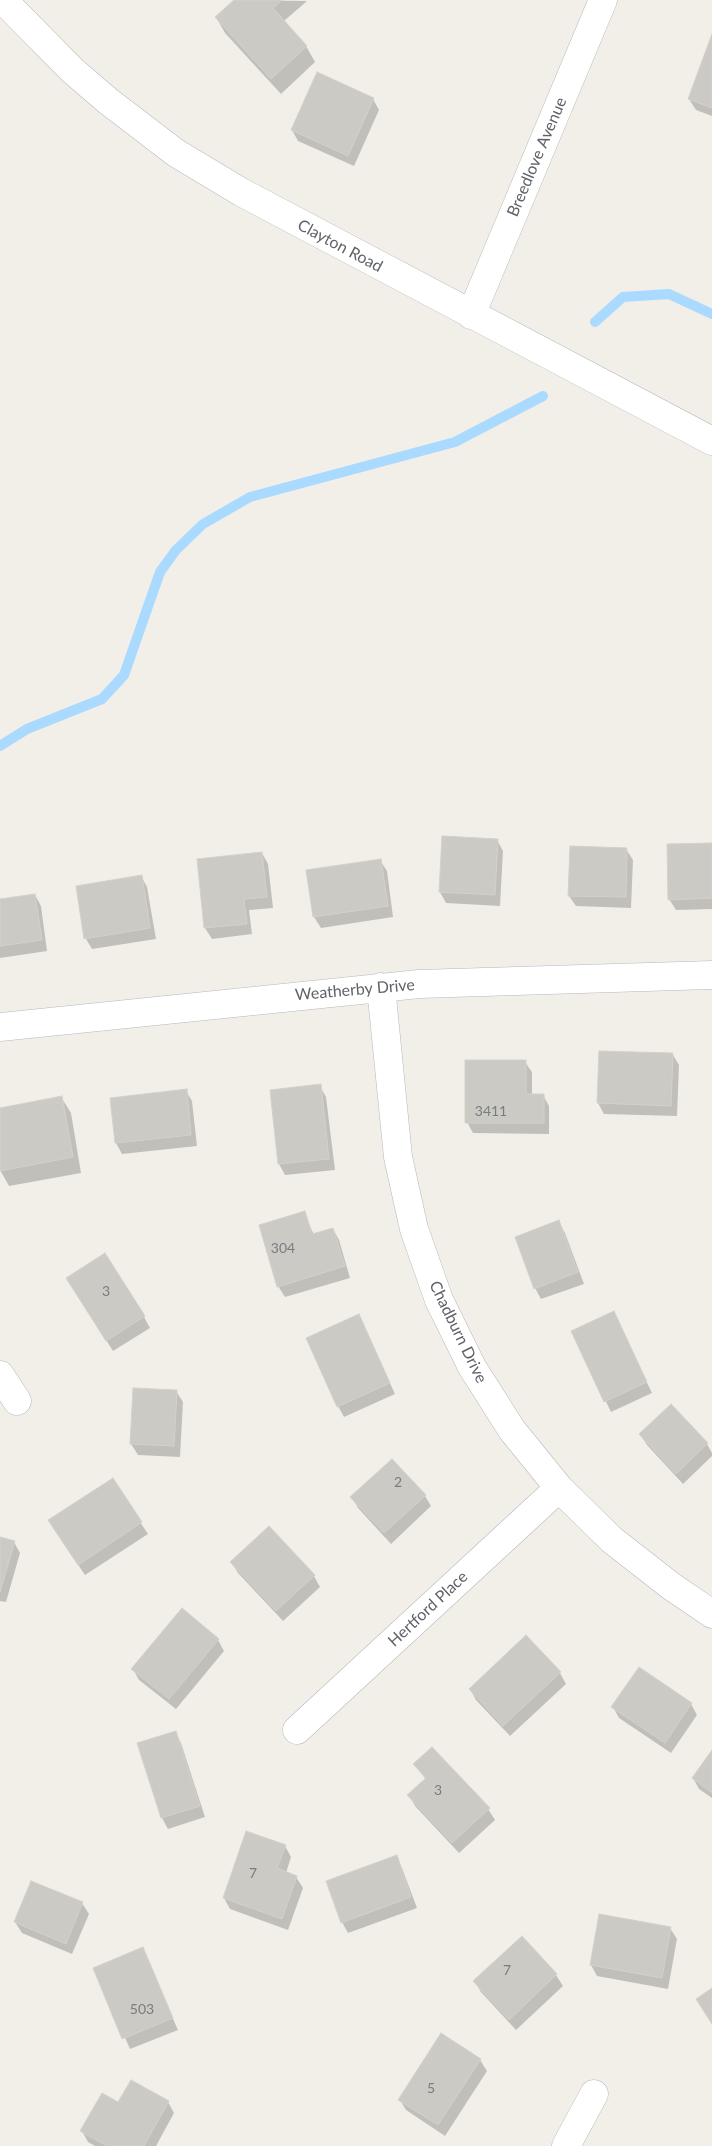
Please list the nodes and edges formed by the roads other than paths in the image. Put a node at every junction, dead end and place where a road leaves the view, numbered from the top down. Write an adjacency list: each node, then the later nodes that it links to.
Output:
1 (3, 0): 3 (street, Clayton Road)
2 (603, 0): 3 (street, Breedlove Avenue)
3 (471, 315): 4 (street, Clayton Road)
4 (712, 441)
5 (712, 975): 6 (street, Weatherby Drive)
6 (381, 987): 7 (street, Weatherby Drive); 10 (street, Chadburn Drive)
7 (0, 1028)
8 (0, 1375): 9 (street)
9 (16, 1401)
10 (559, 1488): 11 (street, Chadburn Drive); 12 (street, Hertford Place)
11 (712, 1614)
12 (297, 1730)
13 (594, 2094): 14 (street)
14 (566, 2146)

